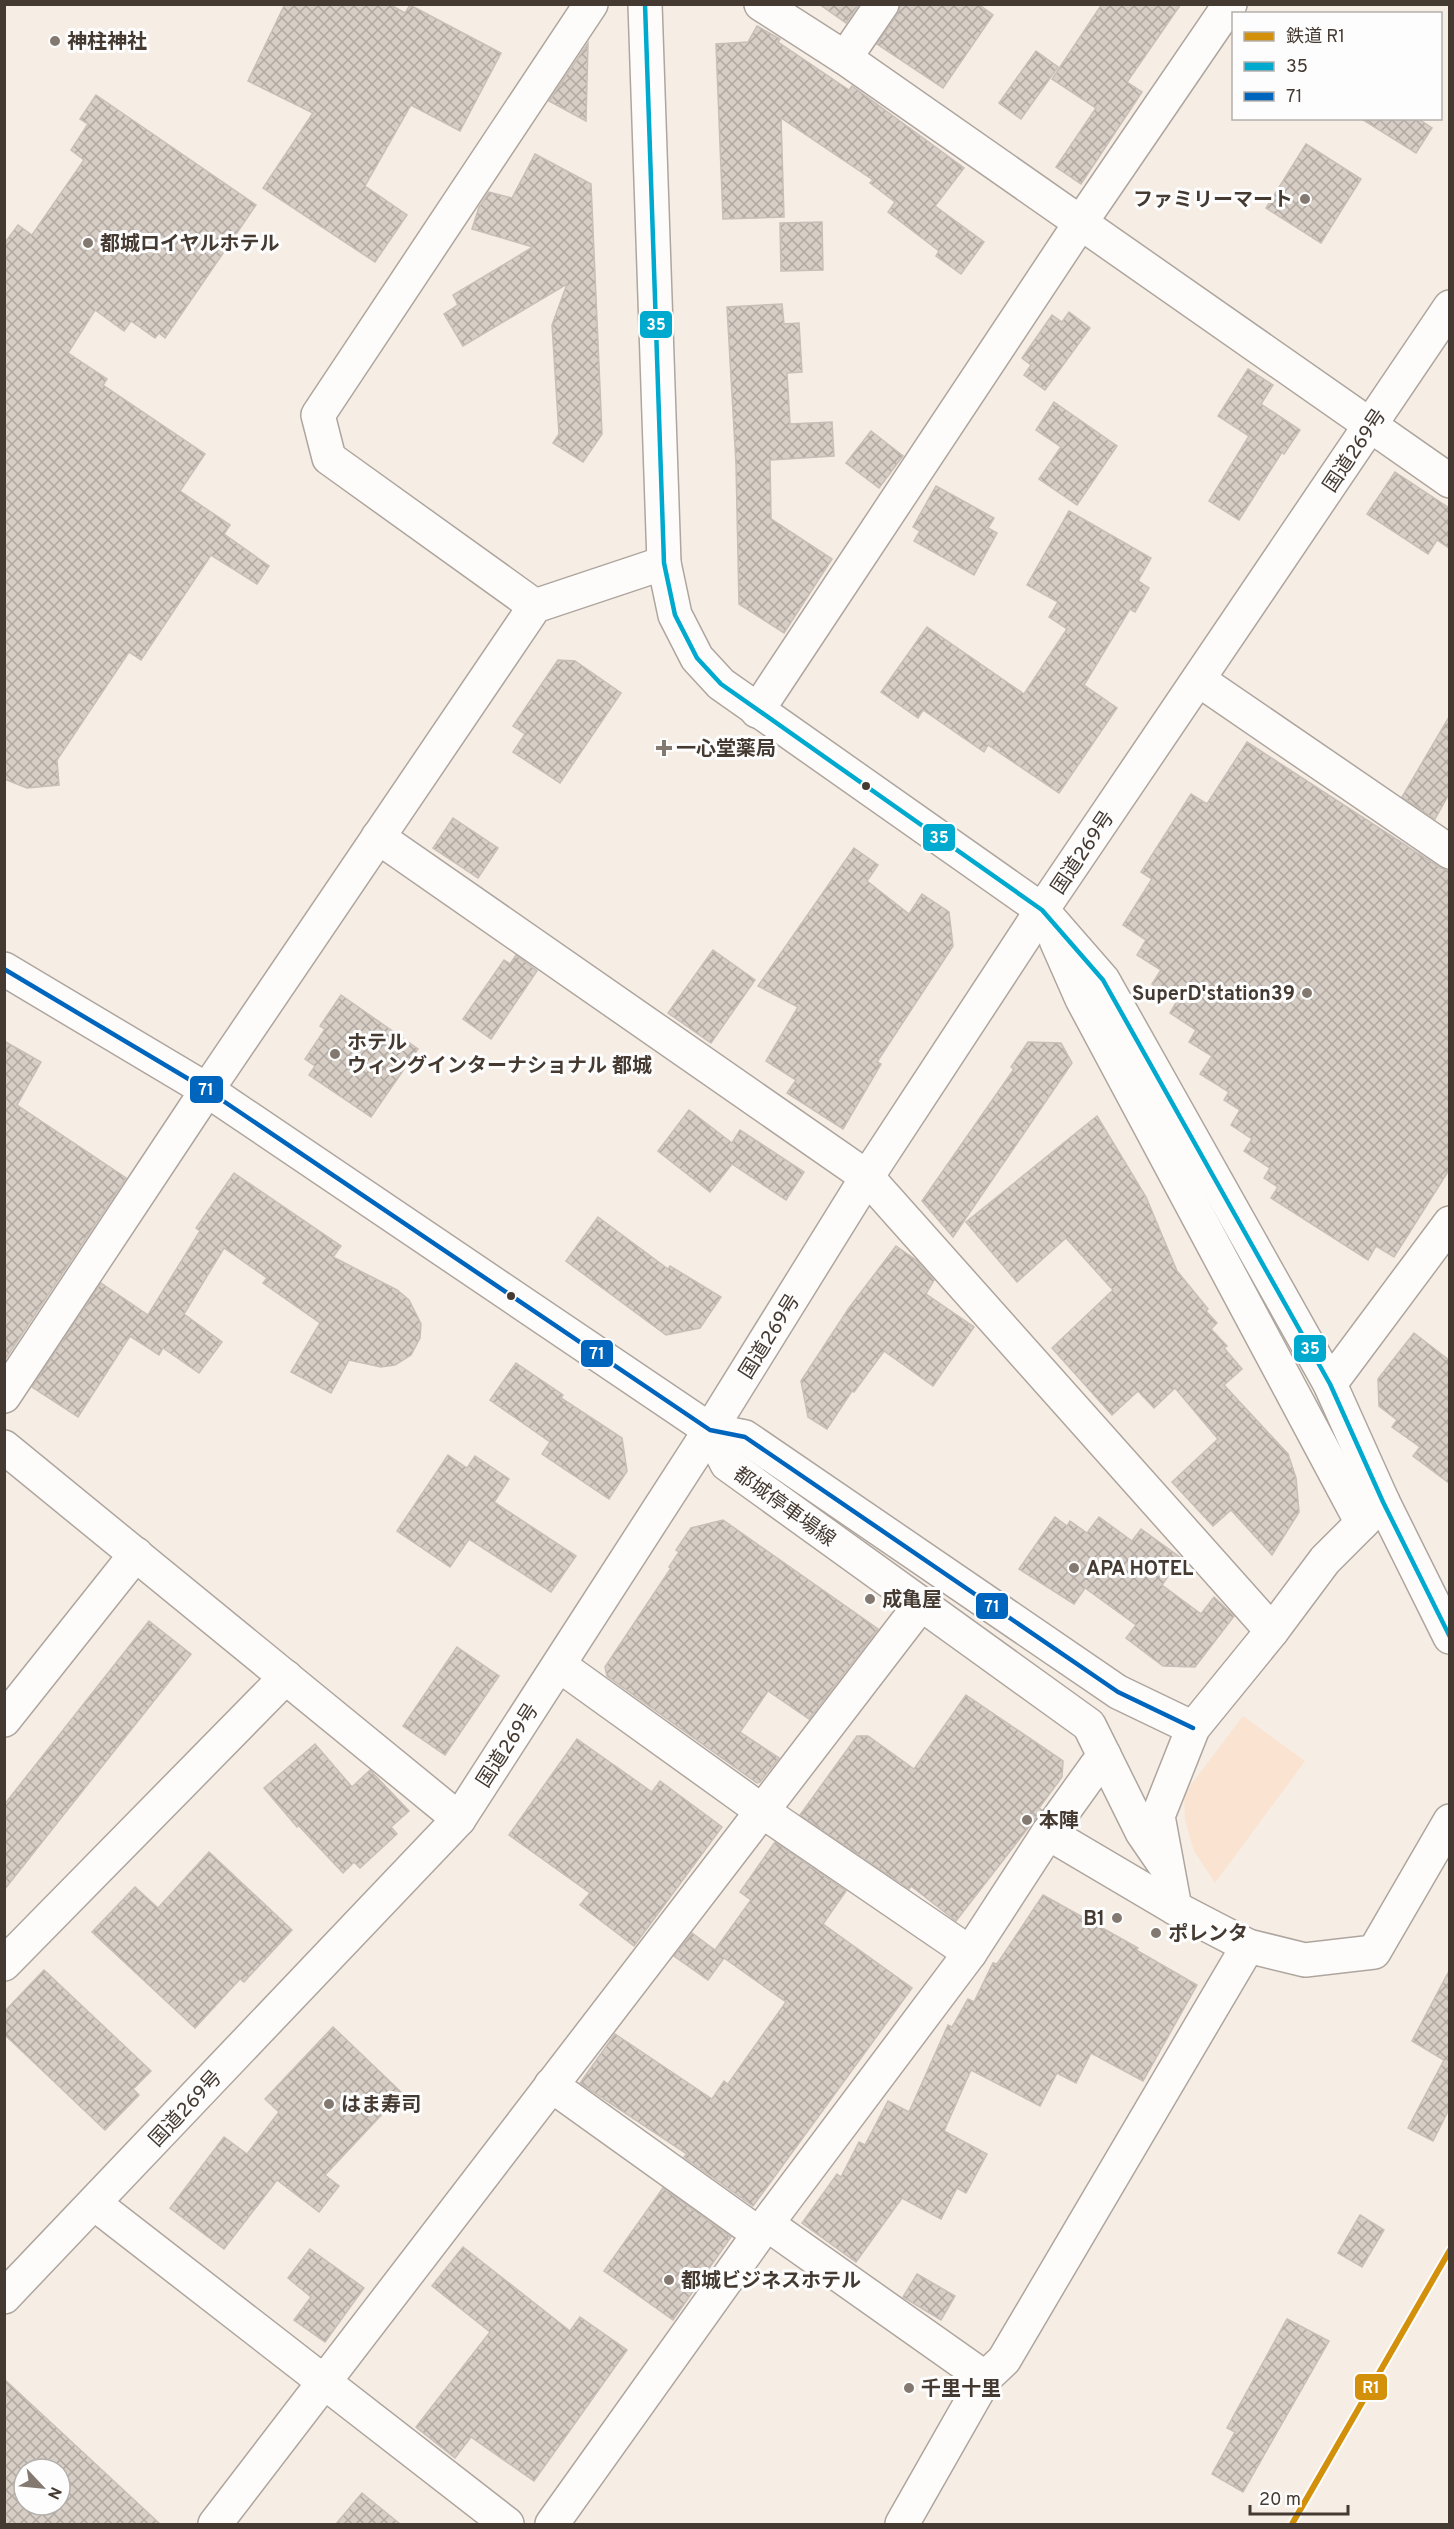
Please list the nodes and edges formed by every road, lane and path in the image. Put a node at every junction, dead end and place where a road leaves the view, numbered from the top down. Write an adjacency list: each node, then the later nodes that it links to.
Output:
1 (591, 4): 12 (main road)
2 (645, 4): 11 (main road)
3 (761, 4): 6 (main road)
4 (882, 4): 6 (main road)
5 (1230, 4): 7 (main road)
6 (845, 58): 7 (main road)
7 (1081, 222): 9 (main road); 14 (main road)
8 (1449, 307): 9 (main road, 国道269号)
9 (1371, 426): 10 (main road); 13 (main road, 国道269号)
10 (1449, 481)
11 (664, 564): 12 (main road); 14 (main road)
12 (535, 606): 15 (main road)
13 (1199, 680): 16 (main road); 17 (main road, 国道269号)
14 (758, 711): 17 (main road)
15 (378, 837): 19 (main road); 20 (main road)
16 (1447, 845)
17 (1042, 910): 20 (main road, 国道269号); 22 (main road); 26 (main road)
18 (4, 969): 19 (main road)
19 (207, 1090): 23 (main road); 24 (main road)
20 (867, 1177): 24 (main road, 国道269号); 29 (main road)
21 (1449, 1223): 22 (main road)
22 (1330, 1384): 26 (main road)
23 (4, 1396)
24 (710, 1430): 28 (main road, 都城停車場線); 31 (main road, 国道269号); 34 (main road, 都城停車場線)
25 (4, 1447): 27 (main road)
26 (1372, 1512): 29 (main road); 30 (main road)
27 (136, 1554): 32 (main road); 33 (main road)
28 (921, 1604): 35 (main road, 都城停車場線); 36 (main road)
29 (1272, 1631): 34 (main road)
30 (1449, 1637)
31 (559, 1665): 36 (main road); 37 (main road, 国道269号)
32 (286, 1677): 37 (main road); 43 (main road)
33 (4, 1720)
34 (1193, 1728): 40 (main road)
35 (1104, 1755): 39 (main road); 40 (main road, 都城停車場線)
36 (762, 1811): 44 (main road); 45 (main road)
37 (459, 1819): 46 (main road, 国道269号)
38 (1449, 1821): 42 (main road)
39 (1048, 1833): 41 (main road); 44 (main road)
40 (1166, 1867): 41 (main road)
41 (1175, 1908): 42 (main road)
42 (1248, 1946): 49 (main road)
43 (10, 1947)
44 (970, 1953): 47 (main road)
45 (551, 2085): 47 (main road); 50 (main road)
46 (95, 2204): 48 (main road, 国道269号); 50 (main road)
47 (763, 2229): 49 (main road); 53 (main road)
48 (4, 2297)
49 (985, 2378): 54 (main road)
50 (323, 2382): 51 (main road); 52 (main road)
51 (215, 2524)
52 (507, 2524)
53 (552, 2524)
54 (902, 2524)

